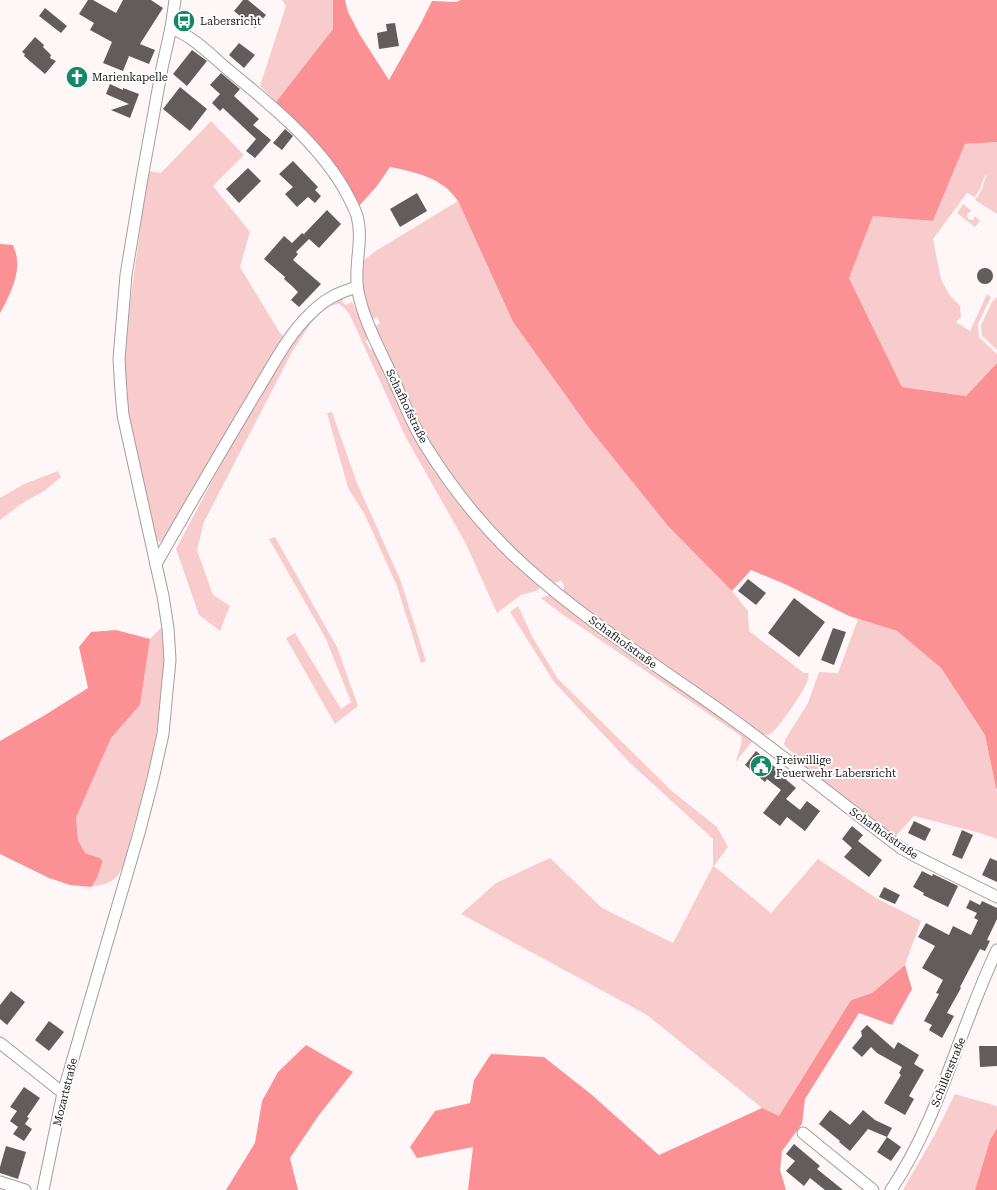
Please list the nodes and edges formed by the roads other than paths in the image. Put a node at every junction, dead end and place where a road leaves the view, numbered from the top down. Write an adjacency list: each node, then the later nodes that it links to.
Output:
1 (175, 0): 2 (street, Mozartstraße)
2 (171, 28): 3 (street, Schafhofstraße); 4 (street, Mozartstraße)
3 (357, 287): 4 (street); 5 (street, Schafhofstraße)
4 (156, 564): 8 (street, Mozartstraße)
5 (997, 897)
6 (997, 950): 14 (street, Schillerstraße)
7 (0, 1043): 8 (street)
8 (63, 1093): 12 (street, Mozartstraße)
9 (803, 1133): 13 (street)
10 (0, 1182): 11 (street)
11 (25, 1190)
12 (43, 1190)
13 (873, 1190)
14 (891, 1190)

